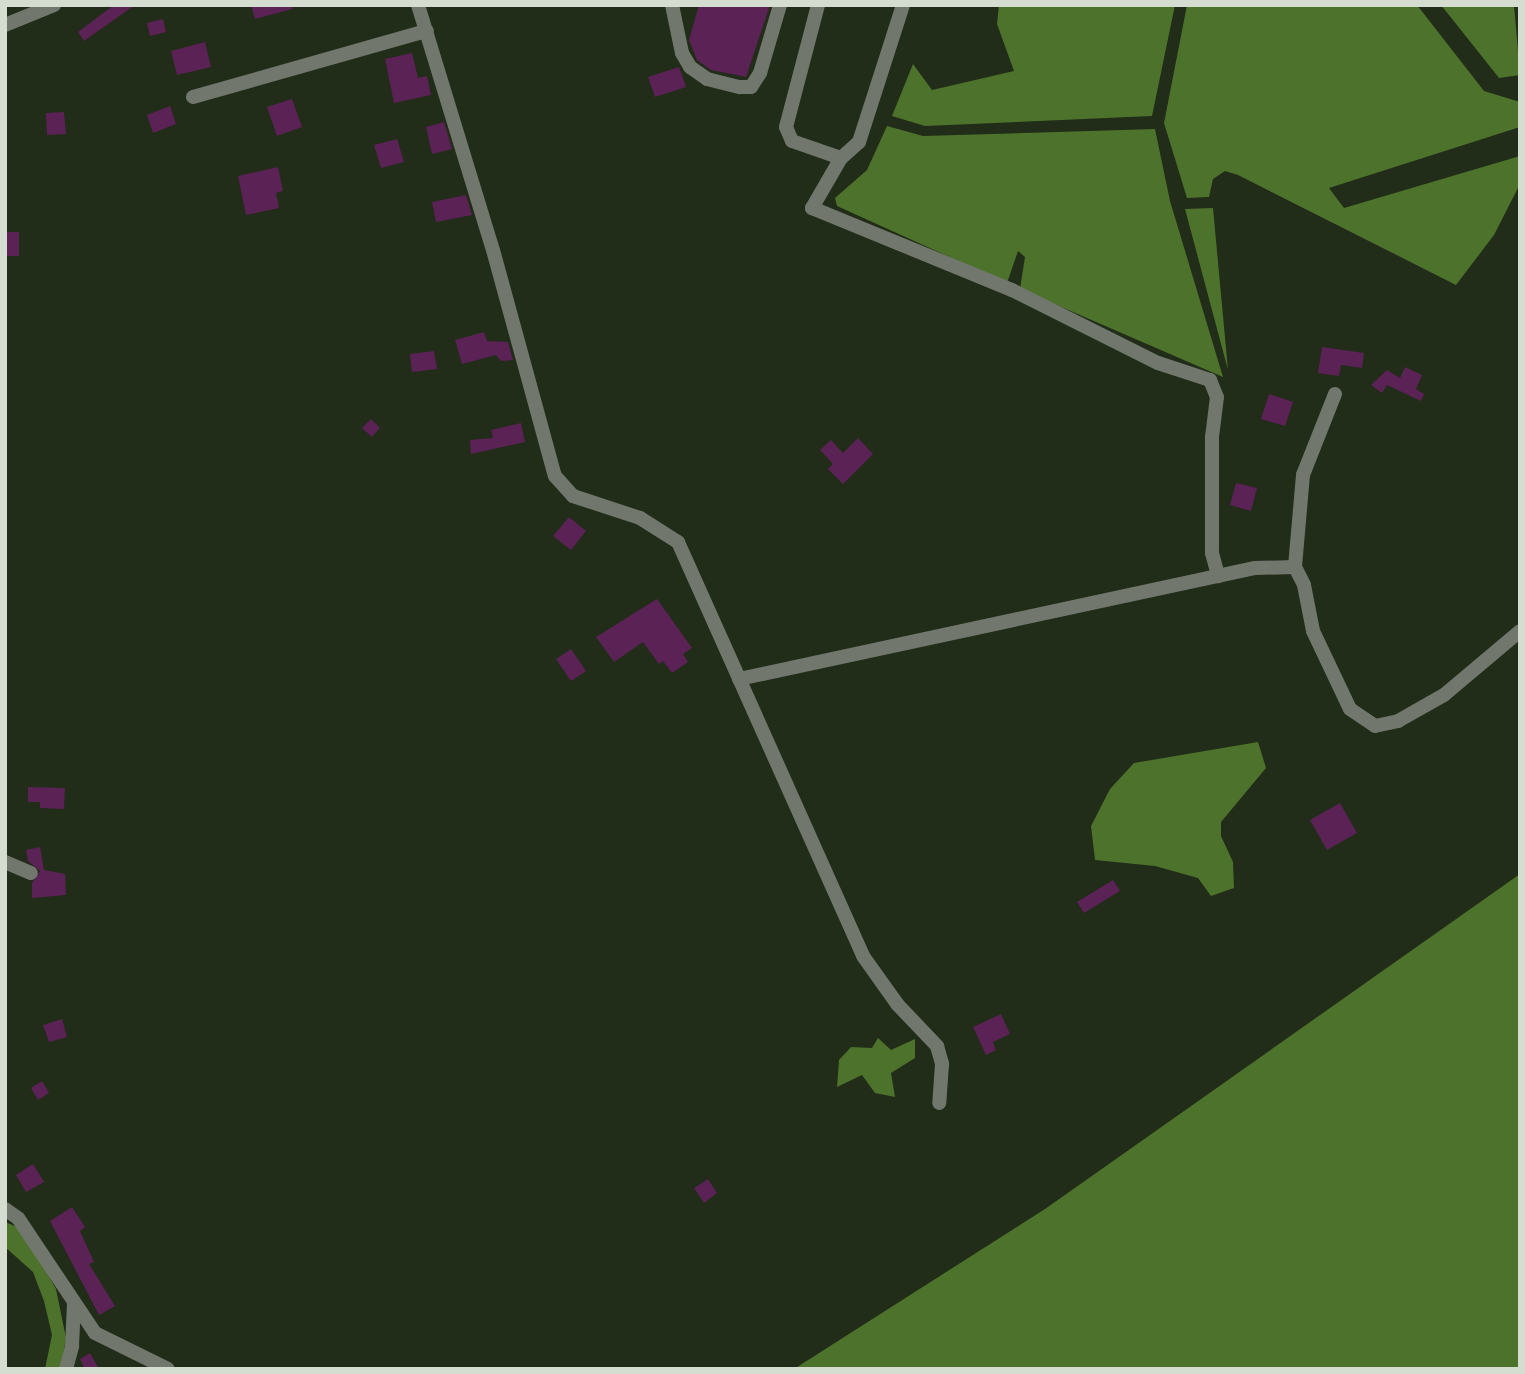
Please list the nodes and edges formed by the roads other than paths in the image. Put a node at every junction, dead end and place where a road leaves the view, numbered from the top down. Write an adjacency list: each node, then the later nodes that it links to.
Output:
1 (54, 5): 7 (street)
2 (418, 5): 8 (street)
3 (672, 5): 4 (street)
4 (780, 5)
5 (818, 5): 10 (street)
6 (903, 5): 10 (street)
7 (5, 25)
8 (428, 31): 9 (street); 15 (street)
9 (193, 97)
10 (841, 159): 13 (street)
11 (1335, 394): 12 (street)
12 (1295, 568): 13 (street); 14 (street)
13 (1218, 576): 15 (street)
14 (1520, 631)
15 (739, 679): 18 (street)
16 (5, 862): 17 (street)
17 (31, 873)
18 (939, 1103)
19 (5, 1209): 20 (street)
20 (74, 1303): 21 (street); 22 (street)
21 (66, 1369)
22 (167, 1369)

